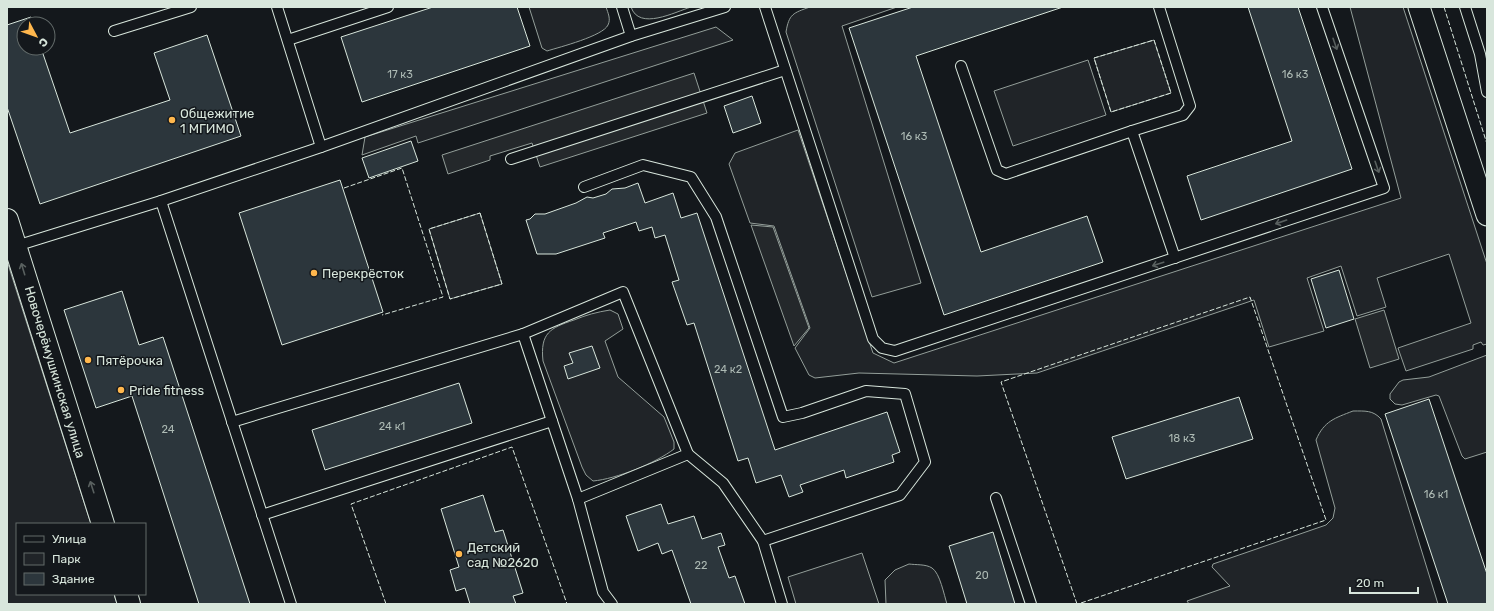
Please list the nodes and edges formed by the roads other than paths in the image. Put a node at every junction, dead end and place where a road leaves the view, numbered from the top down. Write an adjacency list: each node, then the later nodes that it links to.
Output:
1 (191, 7): 11 (lane)
2 (277, 7): 13 (lane)
3 (388, 7): 13 (lane)
4 (622, 7): 12 (lane)
5 (725, 7): 12 (lane)
6 (765, 7): 15 (lane)
7 (1159, 7): 17 (lane)
8 (1322, 7): 25 (lane, one-way to 25)
9 (1419, 7): 22 (street)
10 (1465, 7): 16 (lane)
11 (114, 31)
12 (631, 36): 18 (lane)
13 (288, 40): 18 (lane)
14 (962, 66): 17 (lane)
15 (785, 70): 19 (lane); 25 (lane, one-way to 15)
16 (1487, 92)
17 (1132, 131): 25 (lane)
18 (321, 147): 21 (lane)
19 (511, 159)
20 (584, 187): 34 (lane)
21 (161, 201): 24 (lane); 28 (lane)
22 (1487, 215)
23 (7, 220): 24 (street, Новочерёмушкинская улица)
24 (16, 246): 33 (street, Новочерёмушкинская улица, one-way to 24)
25 (1175, 258)
26 (523, 334): 27 (lane); 28 (lane); 29 (lane)
27 (552, 421): 31 (lane); 32 (lane)
28 (232, 422): 32 (lane)
29 (688, 454): 31 (lane); 34 (lane)
30 (996, 498): 38 (lane)
31 (578, 500): 36 (lane)
32 (262, 515): 35 (lane)
33 (103, 523)
34 (763, 541): 37 (lane)
35 (291, 604)
36 (612, 604)
37 (782, 604)
38 (1031, 604)

